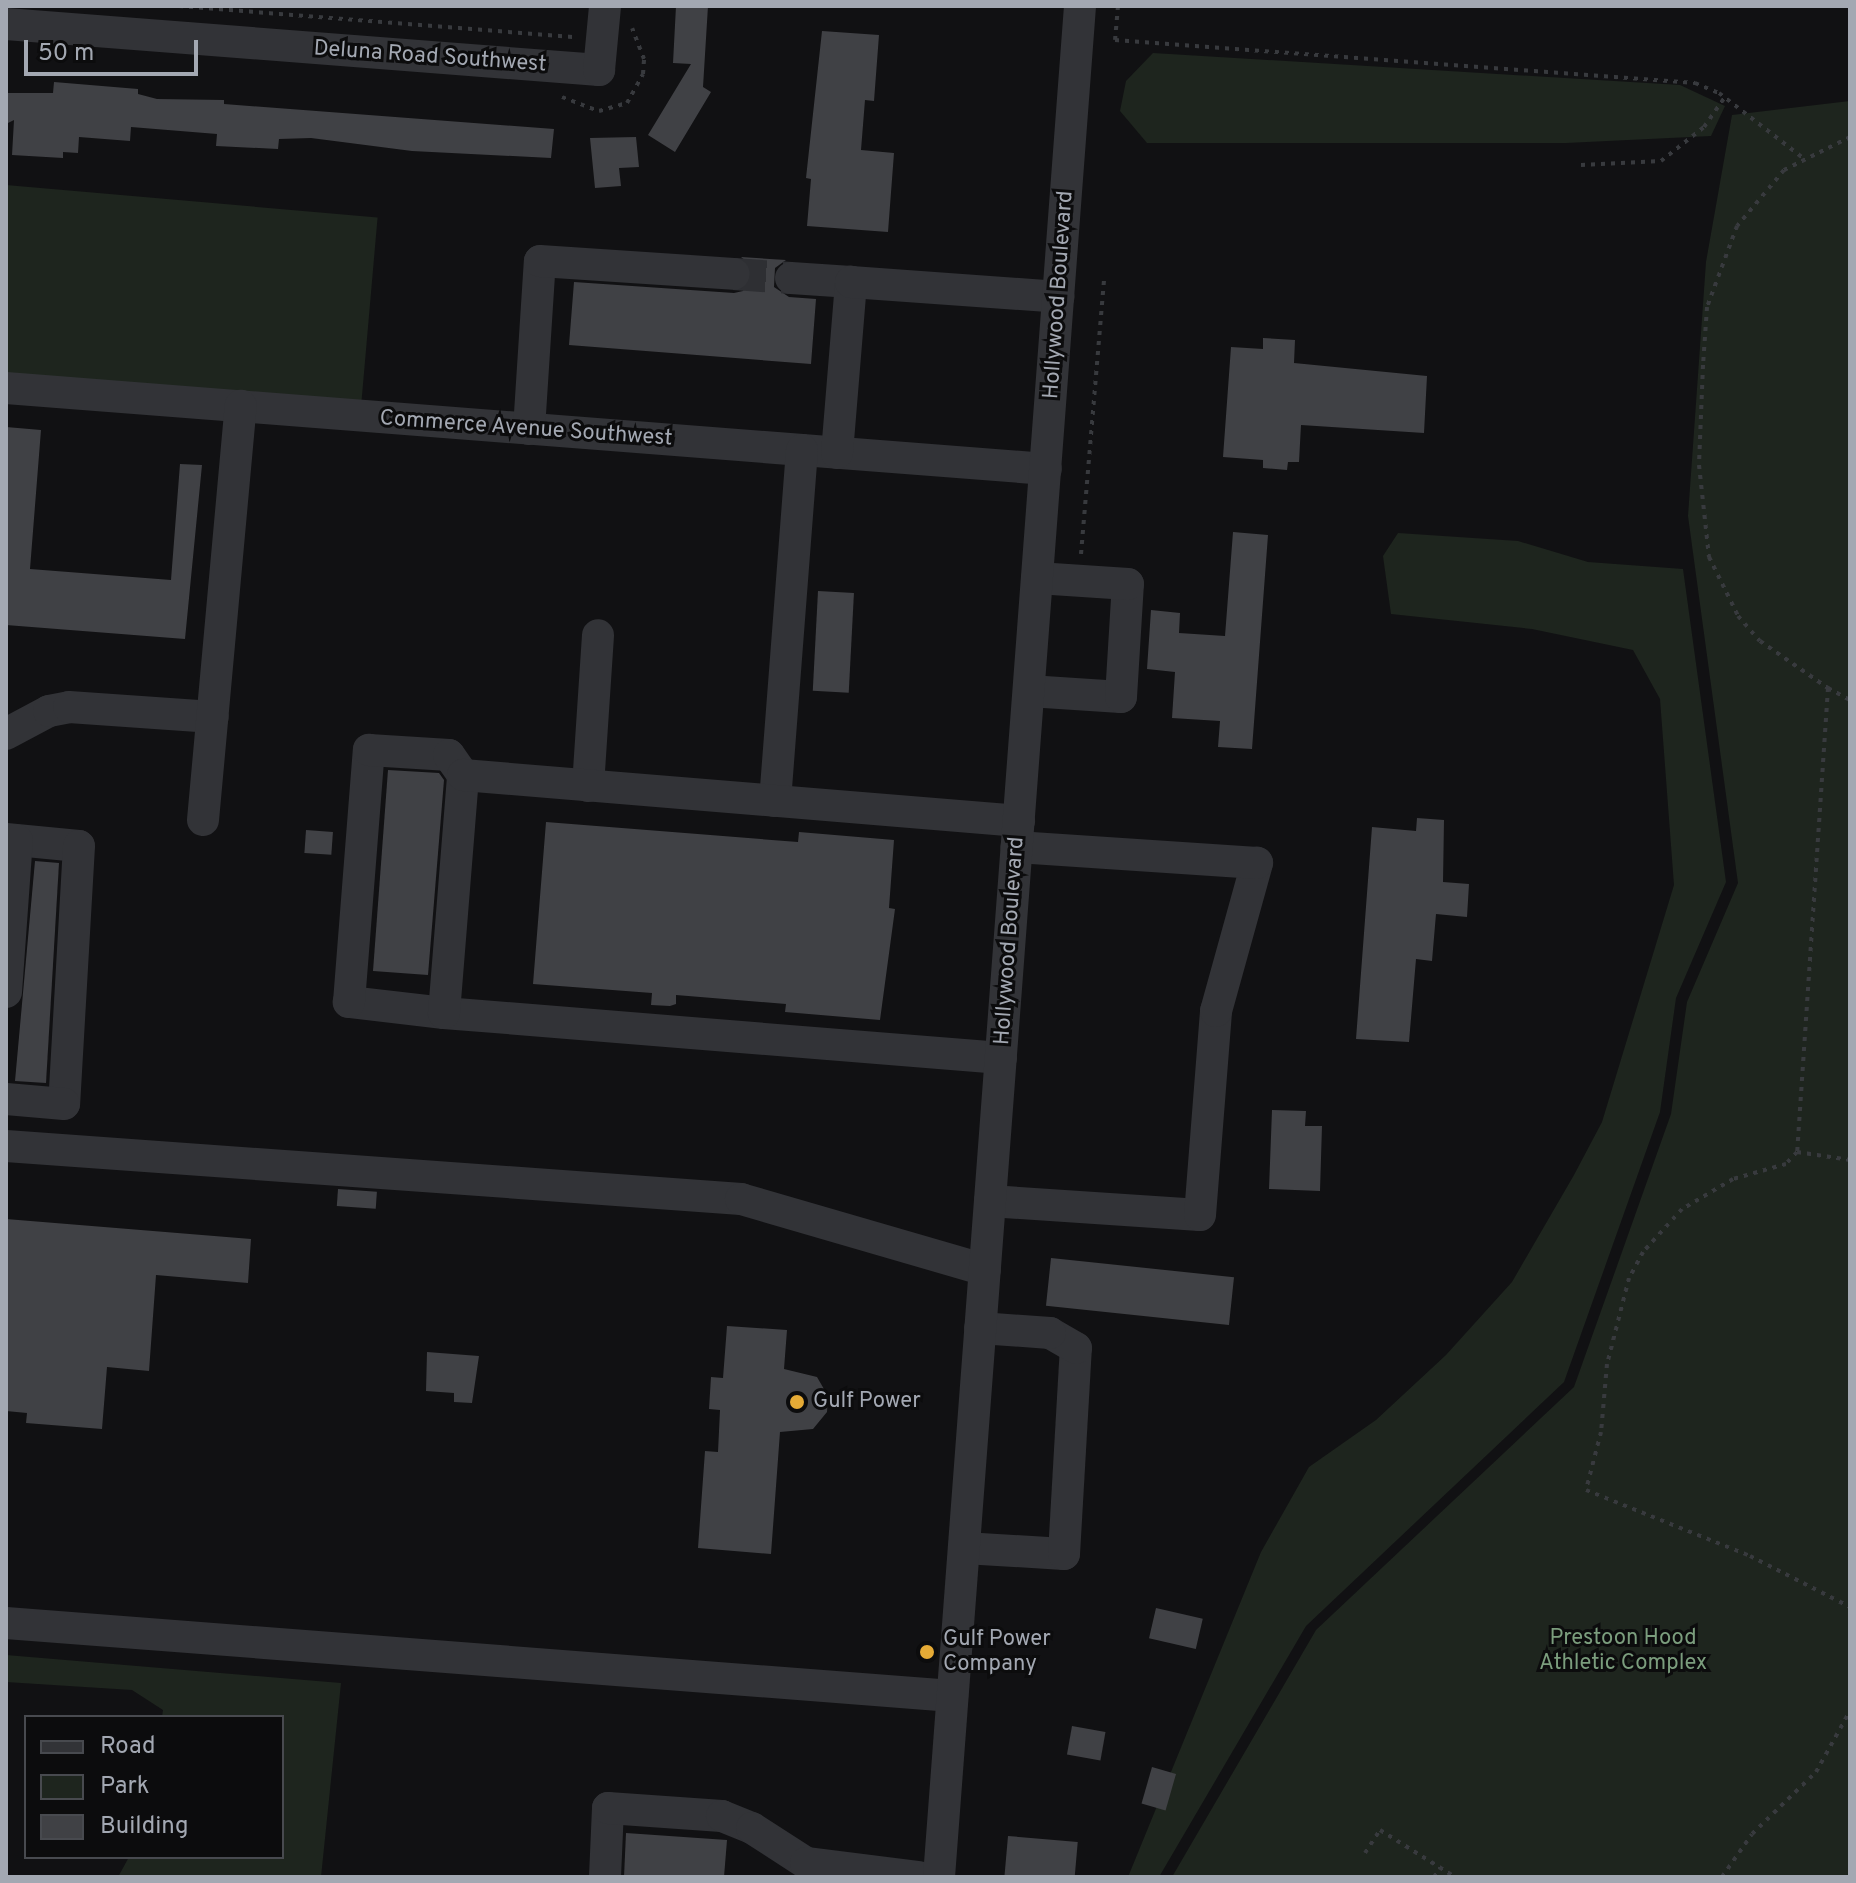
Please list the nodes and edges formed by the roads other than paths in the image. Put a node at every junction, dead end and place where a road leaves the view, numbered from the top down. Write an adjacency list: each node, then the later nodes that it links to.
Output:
1 (605, 6): 3 (street, Deluna Road Southwest)
2 (1080, 6): 7 (street, Hollywood Boulevard)
3 (6, 24)
4 (734, 274): 10 (street)
5 (791, 278): 6 (street)
6 (851, 282): 7 (street); 12 (street)
7 (1058, 297): 13 (street, Hollywood Boulevard)
8 (6, 388): 9 (street, Commerce Avenue Southwest)
9 (241, 406): 10 (street, Commerce Avenue Southwest); 17 (street)
10 (529, 429): 11 (street, Commerce Avenue Southwest)
11 (802, 450): 12 (street, Commerce Avenue Southwest); 21 (street)
12 (837, 453): 13 (street, Commerce Avenue Southwest)
13 (1046, 469): 14 (street, Hollywood Boulevard)
14 (1037, 578): 16 (street, Hollywood Boulevard); 16 (street)
15 (598, 635): 20 (street)
16 (1029, 691): 23 (street, Hollywood Boulevard)
17 (213, 717): 18 (street); 22 (street)
18 (6, 734)
19 (463, 775): 20 (street); 26 (street); 26 (street)
20 (588, 786): 21 (street)
21 (775, 801): 23 (street)
22 (203, 820)
23 (1018, 834): 27 (street, Hollywood Boulevard); 30 (street)
24 (11, 840): 25 (street); 28 (street)
25 (6, 992)
26 (444, 1013): 27 (street)
27 (1001, 1058): 30 (street, Hollywood Boulevard)
28 (6, 1099)
29 (6, 1146): 31 (street)
30 (990, 1201): 31 (street, Hollywood Boulevard)
31 (985, 1270): 32 (street, Hollywood Boulevard)
32 (980, 1328): 33 (street, Hollywood Boulevard); 33 (street)
33 (964, 1548): 35 (street, Hollywood Boulevard)
34 (6, 1623): 35 (street)
35 (952, 1696): 39 (street, Hollywood Boulevard)
36 (860, 1873): 37 (street); 38 (street)
37 (605, 1877)
38 (919, 1877)
39 (939, 1877)

